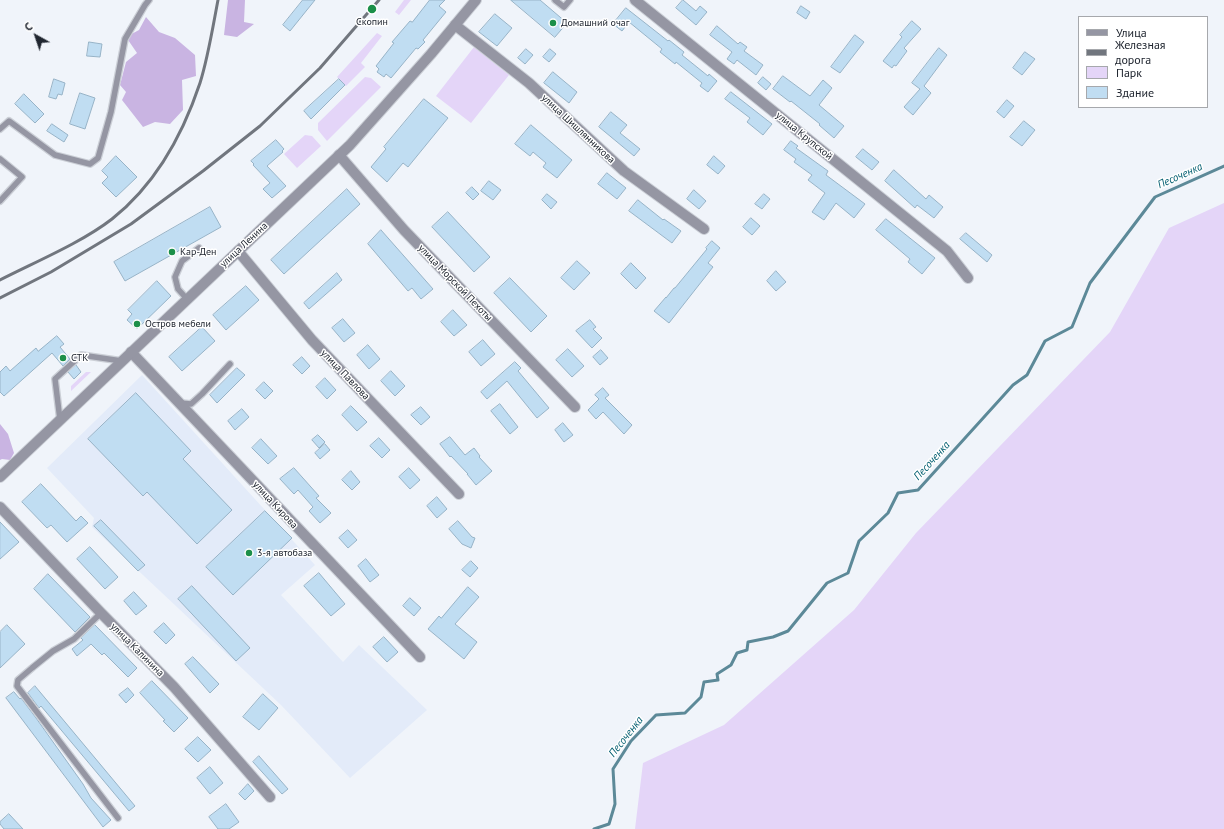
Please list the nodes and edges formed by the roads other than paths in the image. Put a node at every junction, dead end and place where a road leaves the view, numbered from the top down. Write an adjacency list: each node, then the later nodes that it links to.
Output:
1 (149, 0): 7 (lane)
2 (476, 0): 6 (street, улица Ленина)
3 (555, 0): 4 (lane)
4 (570, 0)
5 (634, 0): 14 (street, улица Крупской)
6 (455, 25): 8 (street, улица Ленина); 11 (street, улица Шишлянникова)
7 (0, 129)
8 (339, 155): 13 (street, улица Ленина); 20 (street, улица Морской Пехоты)
9 (0, 159): 10 (lane)
10 (0, 201)
11 (704, 229)
12 (199, 248): 15 (lane)
13 (238, 251): 15 (street, улица Ленина); 23 (street, улица Павлова)
14 (968, 278)
15 (187, 299): 16 (street, улица Ленина)
16 (131, 352): 17 (street, улица Ленина); 19 (street, улица Кирова)
17 (122, 361): 21 (street, улица Ленина); 21 (lane)
18 (230, 364): 19 (lane)
19 (179, 403): 26 (street, улица Кирова)
20 (575, 407)
21 (60, 420): 22 (street, улица Ленина)
22 (0, 477)
23 (458, 494)
24 (0, 507): 25 (street, улица Калинина)
25 (101, 613): 27 (street, улица Калинина); 28 (lane)
26 (420, 657)
27 (270, 796)
28 (118, 818)

